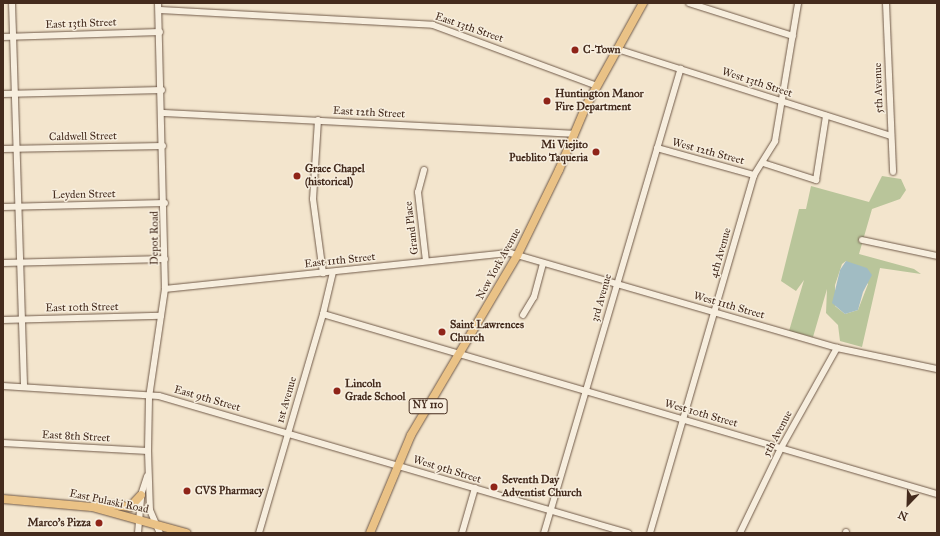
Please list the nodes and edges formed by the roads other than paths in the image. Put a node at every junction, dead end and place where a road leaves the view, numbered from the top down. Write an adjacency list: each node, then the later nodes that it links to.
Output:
1 (12, 3): 9 (street)
2 (158, 3): 7 (street, Depot Road)
3 (643, 3): 12 (main road, New York Avenue / NY 110)
4 (689, 3): 10 (street)
5 (798, 3): 10 (street, 4th Avenue)
6 (886, 3): 23 (street, 5th Avenue)
7 (160, 10): 8 (street, Depot Road); 14 (street, East 13th Street)
8 (160, 32): 9 (street, East 13th Street); 15 (street, Depot Road)
9 (13, 36): 11 (street, East 13th Street); 16 (street)
10 (793, 36): 18 (street, 4th Avenue)
11 (3, 37)
12 (617, 49): 13 (street, West 13th Street); 14 (main road, New York Avenue / NY 110)
13 (681, 69): 18 (street, West 13th Street); 25 (street, 3rd Avenue)
14 (597, 86): 22 (main road, New York Avenue / NY 110)
15 (162, 90): 16 (street); 19 (street, Depot Road)
16 (15, 93): 17 (street); 26 (street)
17 (3, 94)
18 (782, 102): 20 (street, West 13th Street); 28 (street, 4th Avenue)
19 (162, 113): 21 (street, East 12th Street); 24 (street, Depot Road)
20 (826, 116): 23 (street, West 13th Street); 28 (street)
21 (318, 120): 22 (street, East 12th Street); 44 (street)
22 (574, 134): 36 (main road, New York Avenue / NY 110)
23 (891, 136): 30 (street, 5th Avenue)
24 (163, 146): 26 (street, Caldwell Street); 32 (street, Depot Road)
25 (657, 148): 31 (street, West 12th Street); 45 (street, 3rd Avenue)
26 (16, 149): 27 (street, Caldwell Street); 33 (street)
27 (3, 150)
28 (763, 163): 31 (street, 4th Avenue)
29 (424, 170): 39 (street, Grand Place)
30 (893, 172)
31 (754, 175): 47 (street, 4th Avenue)
32 (165, 202): 33 (street, Leyden Street); 38 (street, Depot Road)
33 (19, 206): 34 (street, Leyden Street); 41 (street)
34 (3, 207)
35 (862, 240): 37 (street)
36 (517, 256): 39 (street, East 11th Street); 42 (street, West 11th Street); 54 (main road, New York Avenue / NY 110)
37 (937, 256)
38 (165, 259): 41 (street); 46 (street, Depot Road)
39 (426, 261): 43 (street, East 11th Street)
40 (3, 263): 41 (street)
41 (20, 263): 51 (street)
42 (543, 264): 45 (street, West 11th Street); 49 (street)
43 (333, 272): 44 (street, East 11th Street); 48 (street, 1st Avenue)
44 (323, 273): 46 (street, East 11th Street)
45 (616, 285): 47 (street, West 11th Street); 58 (street, 3rd Avenue)
46 (165, 290): 50 (street, Depot Road)
47 (715, 313): 53 (street, West 11th Street); 60 (street, 4th Avenue)
48 (323, 314): 54 (street); 61 (street, 1st Avenue)
49 (523, 315)
50 (161, 316): 51 (street, East 10th Street); 59 (street, Depot Road)
51 (22, 319): 52 (street, East 10th Street); 57 (street)
52 (3, 320)
53 (837, 348): 55 (street, West 11th Street); 63 (street, 5th Avenue)
54 (460, 354): 58 (street, West 10th Street); 65 (main road, New York Avenue / NY 110)
55 (937, 369)
56 (3, 386): 57 (street, East 9th Street)
57 (24, 387): 59 (street, East 9th Street)
58 (585, 390): 60 (street, West 10th Street); 72 (street, 3rd Avenue)
59 (149, 394): 61 (street, East 9th Street); 64 (street, Depot Road)
60 (684, 419): 63 (street, West 10th Street); 83 (street, 4th Avenue)
61 (288, 433): 65 (street, East 9th Street); 78 (street, 1st Avenue)
62 (3, 443): 64 (street, East 8th Street)
63 (781, 448): 68 (street, West 10th Street); 84 (street, 5th Avenue)
64 (148, 451): 66 (street, Depot Road)
65 (399, 466): 67 (street, West 9th Street); 79 (main road, New York Avenue / NY 110)
66 (149, 471): 69 (street, Depot Road); 74 (street, Depot Road)
67 (475, 488): 72 (street, West 9th Street); 80 (street)
68 (937, 494)
69 (141, 495): 71 (main road); 73 (street, Depot Road)
70 (3, 499): 71 (main road, East Pulaski Road)
71 (92, 507): 73 (main road, East Pulaski Road)
72 (551, 510): 81 (street, 3rd Avenue); 82 (street, West 9th Street)
73 (138, 519): 74 (main road, East Pulaski Road); 75 (street, Depot Road)
74 (156, 524): 76 (street, Depot Road); 77 (main road, East Pulaski Road)
75 (138, 533)
76 (160, 533)
77 (186, 533)
78 (259, 533)
79 (370, 533)
80 (462, 533)
81 (544, 533)
82 (628, 533)
83 (650, 533)
84 (740, 533)

